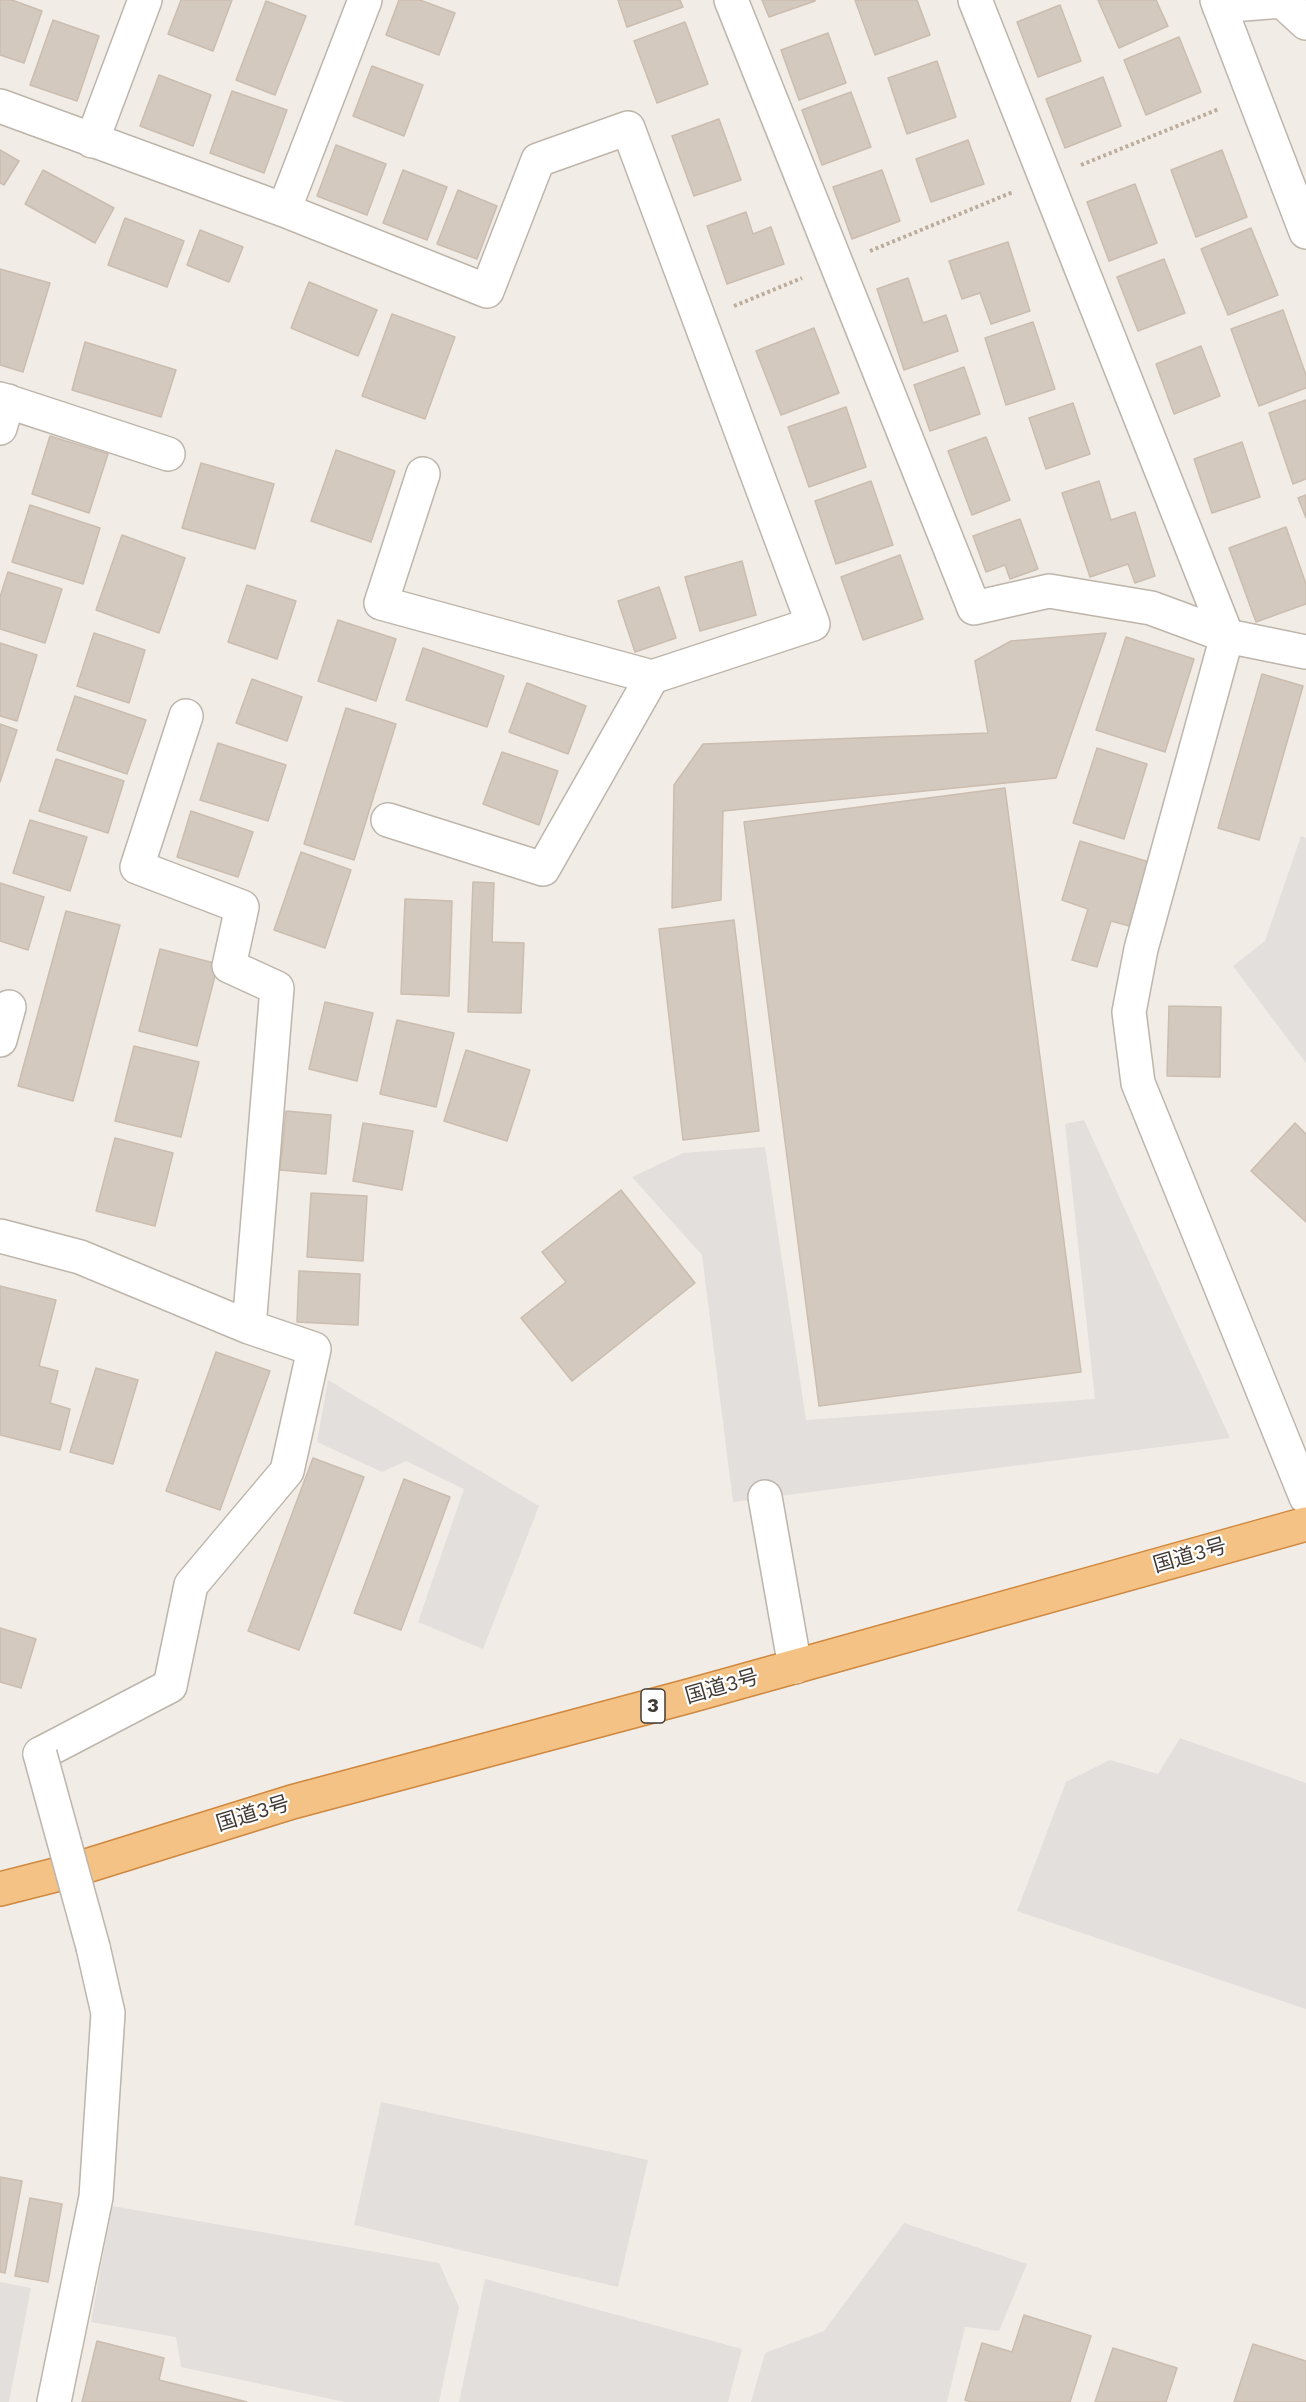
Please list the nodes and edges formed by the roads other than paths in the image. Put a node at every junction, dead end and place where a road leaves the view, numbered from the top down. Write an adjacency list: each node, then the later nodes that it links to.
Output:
1 (145, 0): 8 (street)
2 (365, 0): 9 (street)
3 (731, 0): 14 (street)
4 (975, 0): 14 (street)
5 (1218, 3): 6 (street); 10 (street)
6 (1306, 23)
7 (0, 106): 8 (street)
8 (92, 141): 9 (street)
9 (284, 210): 16 (street)
10 (1306, 232)
11 (3, 409): 12 (street)
12 (168, 454)
13 (423, 474): 16 (street)
14 (1227, 636): 15 (street); 24 (street)
15 (1306, 652)
16 (652, 677): 18 (street)
17 (186, 716): 22 (street)
18 (388, 820)
19 (9, 1007): 20 (street)
20 (0, 1040)
21 (0, 1236): 22 (street)
22 (249, 1327): 28 (street, bridge)
23 (765, 1497): 26 (street)
24 (1306, 1497)
25 (1306, 1524): 26 (highway, 国道3号 / 3)
26 (795, 1667): 27 (highway, 国道3号 / 3)
27 (0, 1889)
28 (54, 2402)

